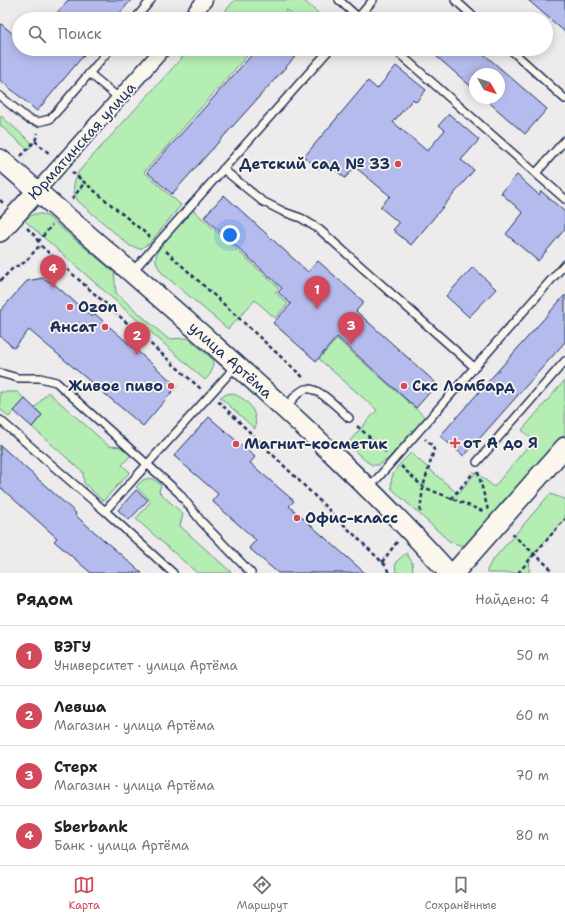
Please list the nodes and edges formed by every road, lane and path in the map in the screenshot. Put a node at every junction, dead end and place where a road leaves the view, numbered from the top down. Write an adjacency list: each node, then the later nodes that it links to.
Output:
1 (151, 0): 6 (lane)
2 (205, 0): 7 (street)
3 (339, 0): 8 (lane)
4 (373, 0): 9 (lane)
5 (455, 0): 10 (lane)
6 (141, 12)
7 (195, 12)
8 (351, 12)
9 (364, 12)
10 (468, 12)
11 (104, 56): 16 (lane)
12 (157, 56): 19 (street, Юрматинская улица)
13 (324, 56): 25 (lane)
14 (402, 56): 26 (lane)
15 (518, 56): 18 (lane)
16 (89, 73): 19 (lane); 20 (lane)
17 (0, 96): 20 (lane)
18 (565, 98)
19 (120, 99): 23 (street, Юрматинская улица)
20 (44, 120): 22 (path)
21 (565, 140): 26 (lane)
22 (34, 141): 23 (path); 24 (path)
23 (62, 163): 27 (street, Юрматинская улица); 30 (path)
24 (5, 164): 27 (main road, улица Артёма)
25 (223, 169): 30 (lane); 35 (lane)
26 (536, 173): 28 (lane)
27 (37, 191): 29 (main road, Юрматинская улица); 32 (main road, улица Артёма)
28 (565, 199)
29 (0, 232)
30 (157, 243): 32 (lane); 37 (path)
31 (565, 264): 35 (lane)
32 (132, 272): 34 (main road, улица Артёма)
33 (565, 361): 43 (lane)
34 (237, 365): 38 (main road, улица Артёма); 44 (lane)
35 (474, 367): 41 (lane)
36 (0, 373): 44 (lane)
37 (317, 390): 38 (lane); 39 (lane)
38 (285, 408): 46 (main road, улица Артёма)
39 (349, 418)
40 (0, 420): 48 (lane)
41 (418, 432): 45 (path); 46 (lane)
42 (565, 447): 60 (main road)
43 (477, 462)
44 (147, 463): 48 (lane); 57 (lane)
45 (424, 487): 47 (path); 49 (path)
46 (369, 488): 59 (main road, улица Артёма)
47 (452, 499): 47 (path)
48 (105, 511): 56 (lane)
49 (420, 512)
50 (565, 519): 53 (path)
51 (507, 529): 53 (path)
52 (401, 537): 54 (path)
53 (535, 554): 61 (path); 62 (path)
54 (382, 562)
55 (387, 569): 58 (path)
56 (173, 573)
57 (251, 573)
58 (384, 573)
59 (449, 573)
60 (454, 573)
61 (518, 573)
62 (552, 573)

